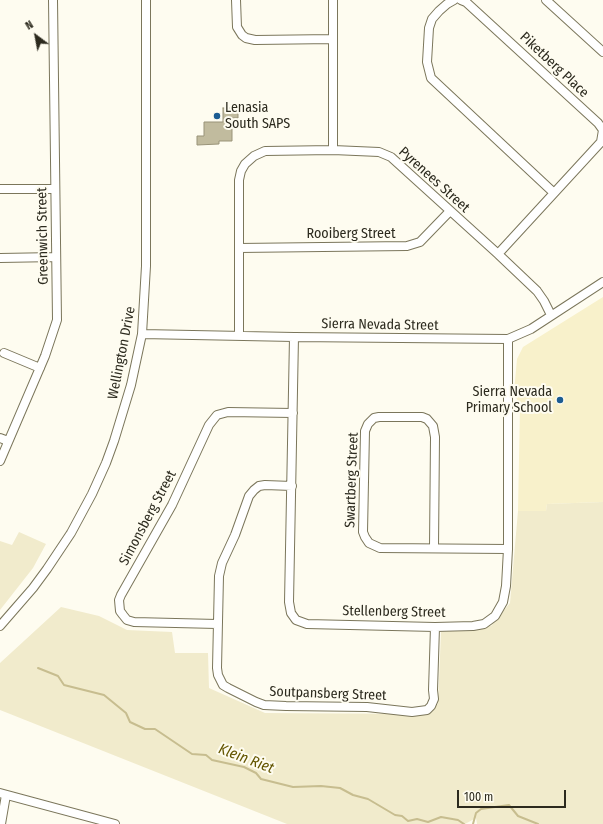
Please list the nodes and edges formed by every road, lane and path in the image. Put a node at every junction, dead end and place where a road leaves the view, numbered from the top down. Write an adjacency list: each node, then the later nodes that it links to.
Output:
1 (53, 0): 12 (street, Greenwich Street)
2 (146, 0): 21 (street, Wellington Drive)
3 (236, 0): 8 (street)
4 (333, 0): 8 (street)
5 (454, 0): 13 (street)
6 (461, 0): 13 (street, Piketberg Place)
7 (546, 0): 9 (street)
8 (333, 39): 10 (street)
9 (603, 52)
10 (333, 150): 14 (street, Pyrenees Street); 15 (street, Pyrenees Street)
11 (0, 189): 12 (street)
12 (55, 189): 17 (street, Greenwich Street)
13 (554, 193): 16 (street, Piketberg Place)
14 (450, 211): 15 (street, Rooiberg Street); 16 (street, Pyrenees Street)
15 (239, 248): 22 (street, Pyrenees Street)
16 (498, 254): 20 (street, Pyrenees Street)
17 (56, 257): 18 (street); 26 (street, Greenwich Street)
18 (0, 258)
19 (603, 282): 20 (street, Sierra Nevada Street)
20 (551, 315): 24 (street, Sierra Nevada Street)
21 (142, 334): 22 (street, Sierra Nevada Street); 35 (street, Wellington Drive)
22 (239, 335): 23 (street, Sierra Nevada Street)
23 (294, 337): 24 (street, Sierra Nevada Street); 27 (street, Stellenberg Street)
24 (508, 339): 33 (street, Stellenberg Street)
25 (4, 353): 26 (street)
26 (40, 368): 29 (street, Greenwich Street)
27 (292, 413): 31 (street, Stellenberg Street); 34 (street, Simonsberg Street)
28 (0, 438): 29 (street)
29 (8, 441): 30 (street, Greenwich Street)
30 (0, 461)
31 (292, 486): 34 (street, Soutpansberg Street); 36 (street, Stellenberg Street)
32 (434, 548): 32 (street, Swartberg Street); 33 (street, Swartberg Street)
33 (508, 549): 36 (street, Stellenberg Street)
34 (217, 624): 36 (street, Soutpansberg Street)
35 (0, 626)
36 (435, 627)
37 (3, 794): 38 (street); 39 (street)
38 (0, 824)
39 (115, 824)

